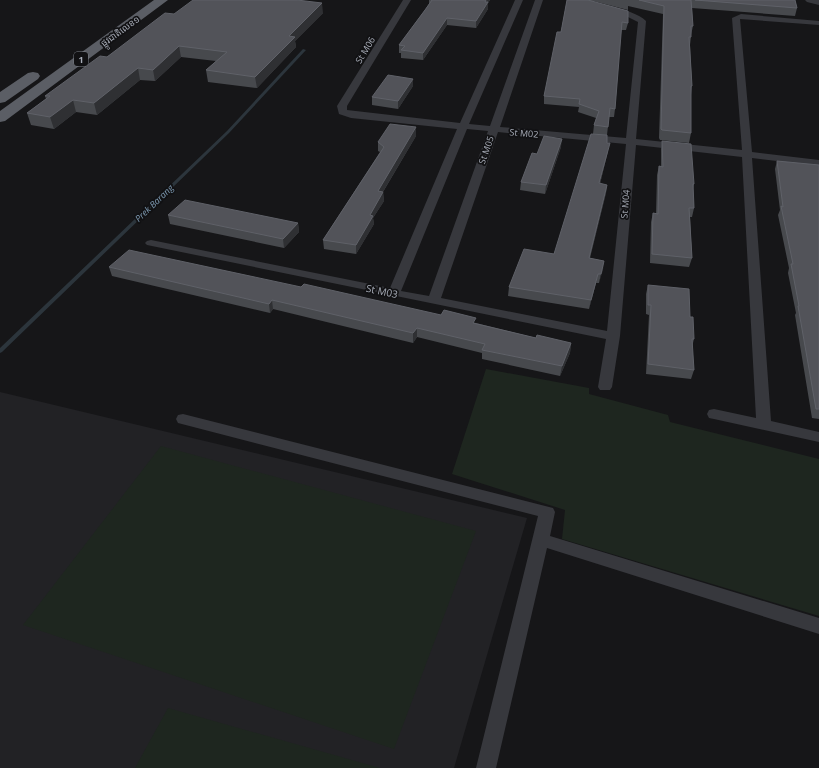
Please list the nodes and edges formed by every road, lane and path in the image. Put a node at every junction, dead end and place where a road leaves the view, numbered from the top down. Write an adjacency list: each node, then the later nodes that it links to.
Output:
1 (162, 0): 12 (highway, ផ្លូវជាតិលេខ១ / 1)
2 (407, 0): 13 (street, St M06)
3 (519, 0): 15 (street)
4 (540, 0): 16 (street, St M05)
5 (571, 0): 17 (street, St M04)
6 (810, 0): 7 (street)
7 (819, 2)
8 (819, 23): 18 (street)
9 (42, 69): 10 (highway)
10 (0, 99)
11 (0, 104): 12 (highway)
12 (17, 106): 14 (highway, ផ្លូវជាតិលេខ១ / 1)
13 (342, 112): 15 (street, St M02)
14 (0, 118)
15 (463, 128): 16 (street, St M02); 21 (street)
16 (493, 130): 17 (street, St M02); 22 (street, St M05)
17 (631, 143): 18 (street, St M02); 23 (street, St M04)
18 (747, 154): 19 (street, St M02); 27 (street)
19 (819, 163)
20 (151, 243): 21 (street, St M03)
21 (394, 294): 22 (street, St M03)
22 (434, 301): 23 (street, St M03)
23 (613, 336): 24 (street, St M04)
24 (605, 387)
25 (714, 414): 27 (street)
26 (183, 419): 29 (street)
27 (764, 425): 28 (street)
28 (819, 437)
29 (542, 540): 30 (street); 31 (street)
30 (819, 626)
31 (486, 768)

